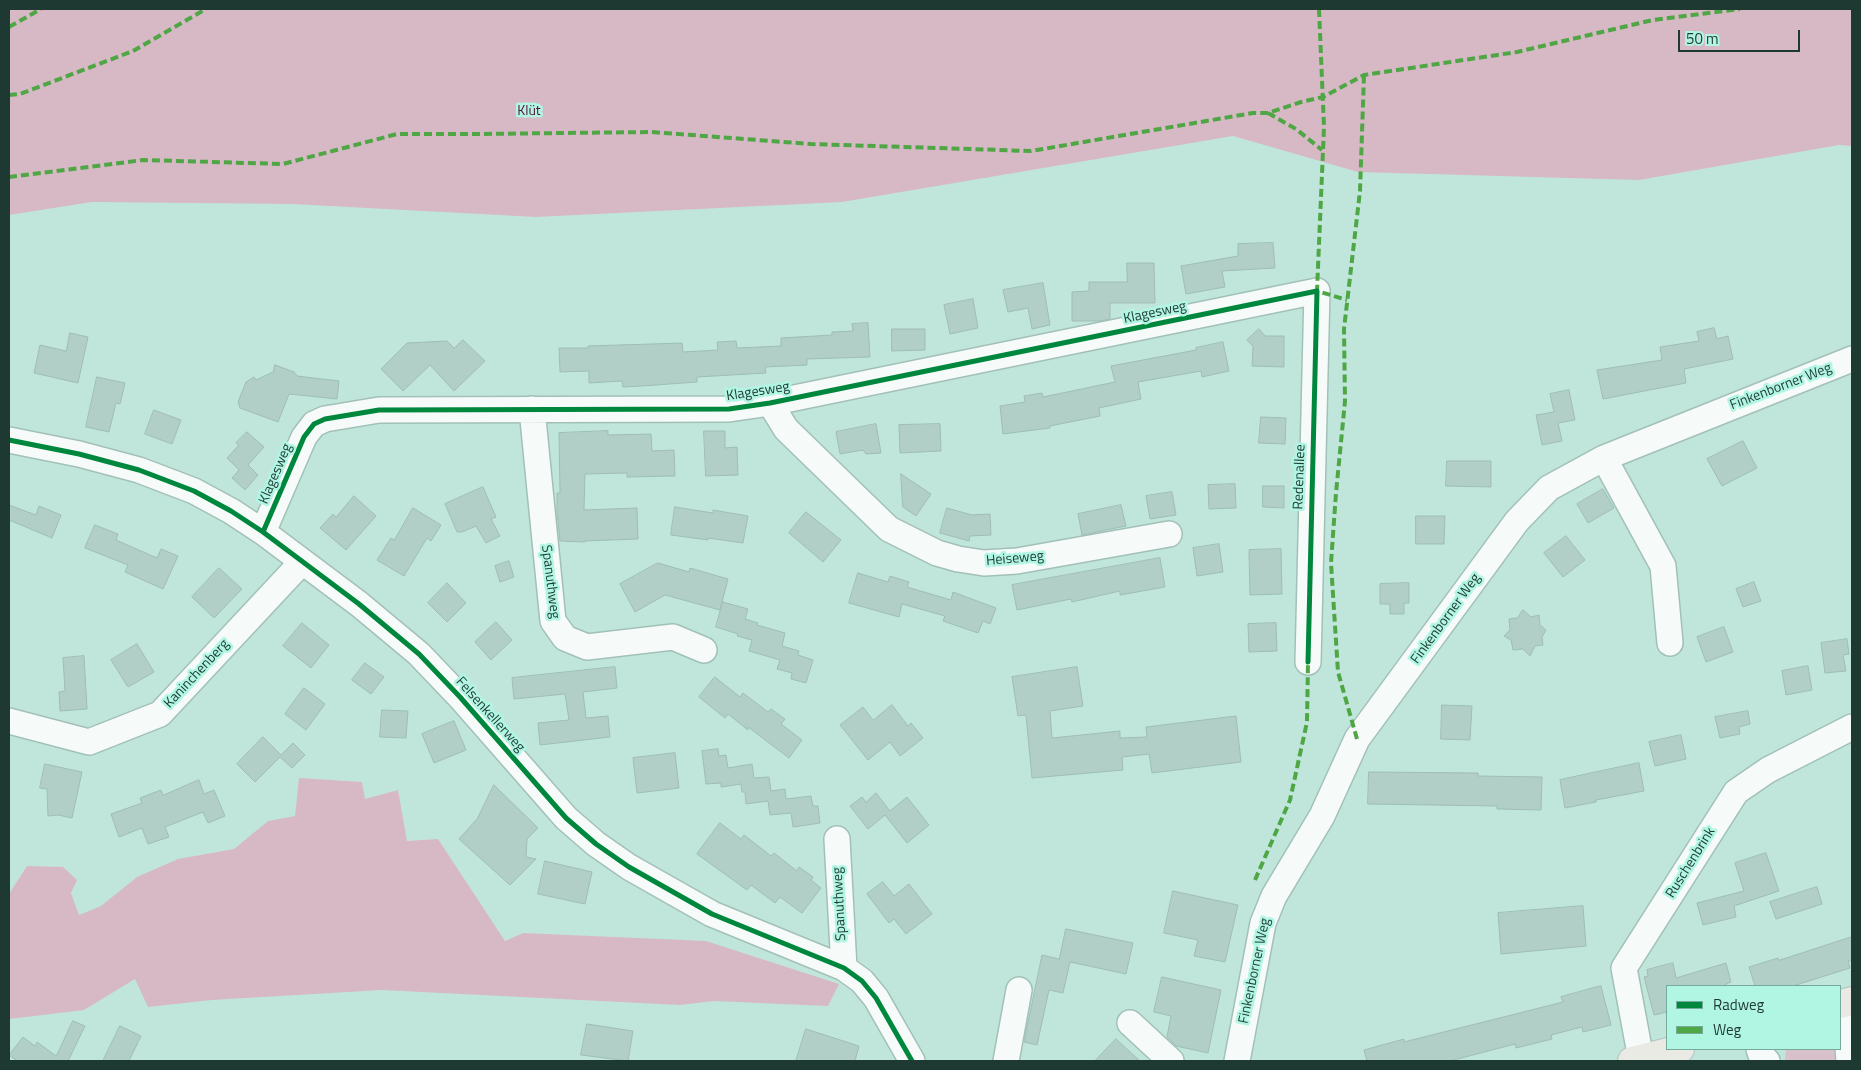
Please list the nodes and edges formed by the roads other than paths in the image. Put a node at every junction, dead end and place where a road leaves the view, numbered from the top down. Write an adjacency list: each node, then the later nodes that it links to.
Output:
1 (1317, 291): 3 (street, Klagesweg); 12 (street, Redenallee)
2 (1852, 359): 6 (street, Finkenborner Weg)
3 (770, 403): 4 (street, Klagesweg); 8 (street, Heiseweg)
4 (532, 409): 7 (street, Klagesweg); 11 (street, Spanuthweg)
5 (9, 440): 7 (street, Felsenkellerweg)
6 (1604, 458): 10 (street); 26 (street, Finkenborner Weg)
7 (263, 532): 9 (street, Felsenkellerweg)
8 (1169, 534)
9 (302, 562): 13 (street, Kaninchenberg); 16 (street, Felsenkellerweg)
10 (1670, 643)
11 (704, 650)
12 (1308, 662)
13 (9, 721)
14 (1852, 727): 22 (street, Ruschenbrink)
15 (837, 839): 16 (street, Spanuthweg)
16 (844, 968): 23 (street, Felsenkellerweg)
17 (1019, 990): 24 (street)
18 (1841, 1021): 28 (street)
19 (1130, 1023): 25 (street)
20 (1676, 1050): 22 (main road)
21 (1759, 1050): 27 (street)
22 (1636, 1060)
23 (912, 1061)
24 (1006, 1061)
25 (1171, 1061)
26 (1237, 1061)
27 (1767, 1061)
28 (1849, 1061)

